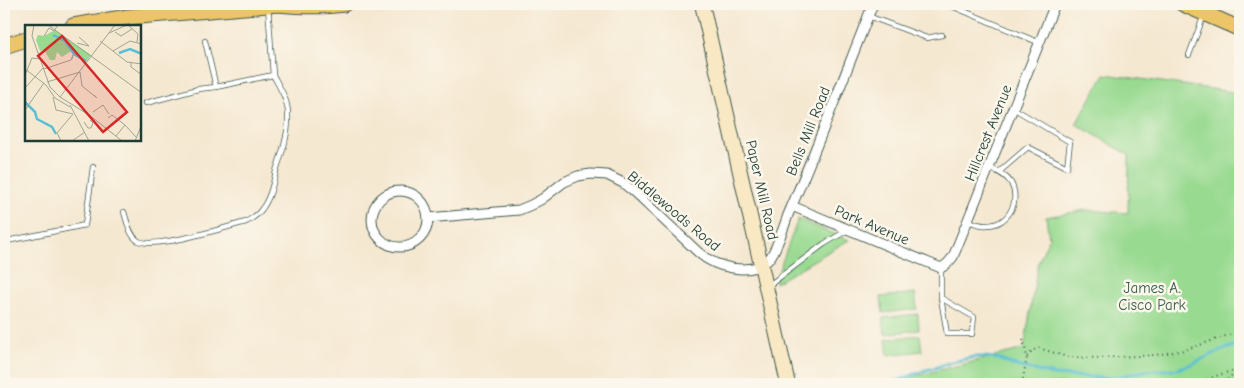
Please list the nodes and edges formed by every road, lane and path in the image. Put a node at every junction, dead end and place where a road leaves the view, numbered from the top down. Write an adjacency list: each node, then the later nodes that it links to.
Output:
1 (274, 4): 2 (main road); 8 (main road); 19 (lane)
2 (344, 4)
3 (702, 4): 32 (main road, Paper Mill Road)
4 (873, 4): 10 (street, Bells Mill Road)
5 (947, 4): 16 (lane)
6 (1055, 4): 16 (street, Hillcrest Avenue)
7 (1182, 4): 9 (main road)
8 (179, 8): 11 (main road)
9 (1205, 14): 12 (main road); 18 (lane)
10 (868, 16): 13 (lane); 26 (street, Bells Mill Road)
11 (77, 25)
12 (1240, 29)
13 (942, 35)
14 (25, 39): 17 (main road)
15 (205, 41): 20 (lane)
16 (1040, 43): 22 (street, Hillcrest Avenue)
17 (4, 46)
18 (1188, 54)
19 (273, 75): 20 (lane); 27 (lane)
20 (216, 87): 21 (lane)
21 (146, 103)
22 (1013, 108): 24 (street, Hillcrest Avenue); 25 (lane)
23 (93, 167): 31 (lane)
24 (989, 167): 25 (lane); 29 (street, Hillcrest Avenue)
25 (999, 172): 29 (lane)
26 (792, 206): 30 (street, Park Avenue); 32 (street, Bells Mill Road)
27 (124, 212)
28 (428, 218): 28 (street); 32 (street, Biddlewoods Road)
29 (968, 221): 33 (street, Hillcrest Avenue)
30 (849, 230): 33 (street, Park Avenue); 34 (lane)
31 (4, 244)
32 (762, 265): 34 (main road, Paper Mill Road)
33 (941, 268): 35 (lane)
34 (767, 286): 40 (main road, Paper Mill Road)
35 (941, 298): 35 (lane)
36 (1240, 331): 38 (path)
37 (1023, 339): 38 (path)
38 (1027, 357): 41 (path)
39 (1239, 370): 42 (path); 43 (path)
40 (788, 384)
41 (1023, 384)
42 (1194, 384)
43 (1226, 384)

